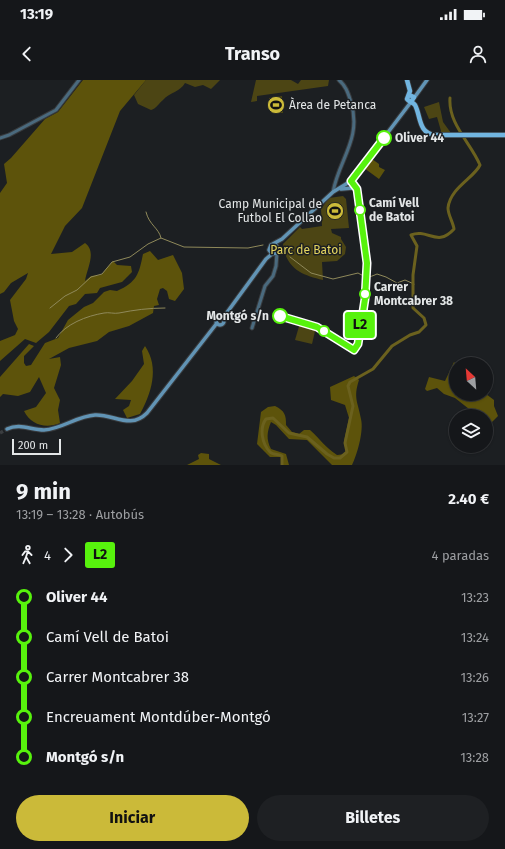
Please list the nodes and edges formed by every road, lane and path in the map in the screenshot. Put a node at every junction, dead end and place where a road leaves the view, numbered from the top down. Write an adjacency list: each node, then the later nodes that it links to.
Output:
1 (79, 80): 9 (street)
2 (339, 80): 12 (street)
3 (407, 80): 5 (main road)
4 (427, 80): 5 (main road)
5 (411, 98): 6 (main road); 7 (main road)
6 (406, 109): 7 (main road); 10 (main road)
7 (416, 110): 8 (main road)
8 (505, 136)
9 (0, 138)
10 (352, 182): 11 (main road); 11 (main road)
11 (347, 186): 12 (main road); 13 (main road)
12 (334, 191): 13 (main road)
13 (322, 202): 14 (main road)
14 (277, 245): 15 (main road); 15 (main road)
15 (273, 253): 16 (main road); 18 (street)
16 (222, 317): 17 (main road); 17 (main road)
17 (217, 324): 19 (main road)
18 (252, 328)
19 (7, 429)

